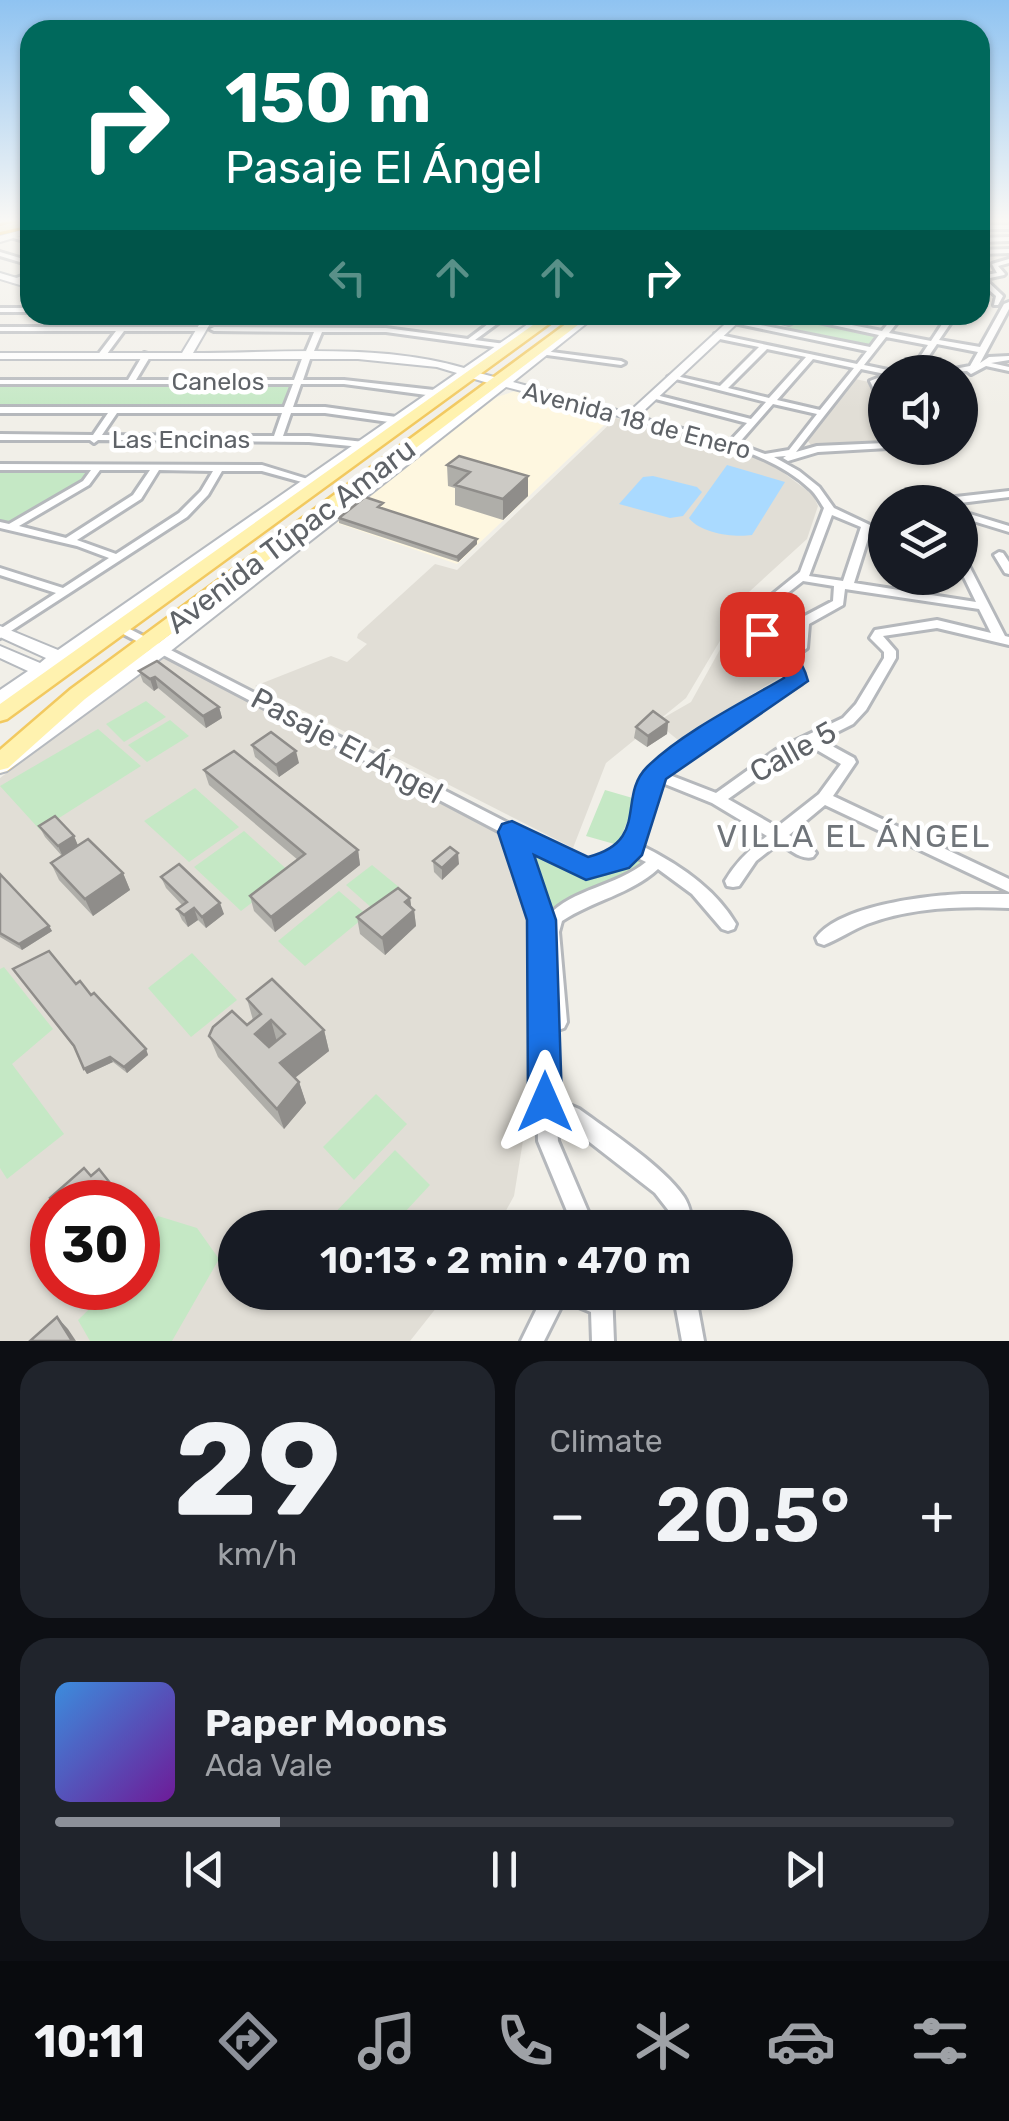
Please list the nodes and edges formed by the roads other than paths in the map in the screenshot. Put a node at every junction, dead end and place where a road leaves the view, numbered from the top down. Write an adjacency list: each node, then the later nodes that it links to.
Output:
1 (990, 287): 2 (street)
2 (1008, 305): 32 (street)
3 (204, 325): 20 (street)
4 (216, 325): 21 (street)
5 (262, 325): 22 (street)
6 (358, 325): 24 (street)
7 (492, 325): 28 (street)
8 (536, 325): 30 (street)
9 (538, 325): 49 (main road, Avenida Túpac Amaru)
10 (575, 325): 55 (main road, Avenida Túpac Amaru)
11 (577, 325): 34 (street)
12 (730, 325): 26 (street)
13 (761, 325): 25 (street)
14 (786, 325): 25 (street)
15 (828, 325): 27 (street)
16 (891, 325): 27 (street)
17 (945, 325): 29 (street)
18 (0, 329): 19 (street)
19 (122, 329): 20 (street); 36 (street)
20 (201, 329): 37 (street)
21 (214, 329): 22 (street); 37 (street)
22 (260, 329): 23 (street)
23 (319, 330): 24 (street); 38 (street)
24 (356, 330): 28 (street)
25 (780, 331): 33 (street)
26 (718, 336): 31 (street); 51 (street)
27 (883, 336): 29 (street); 33 (street)
28 (472, 340): 30 (street)
29 (934, 342): 32 (street); 39 (street)
30 (502, 346): 49 (street)
31 (764, 346): 41 (street); 56 (street)
32 (983, 348): 42 (street)
33 (872, 350): 46 (street)
34 (547, 352): 44 (street); 55 (street)
35 (0, 353): 36 (street)
36 (104, 353): 37 (street); 40 (street)
37 (194, 353): 38 (street, Avenida 18 de Enero); 40 (street)
38 (308, 353): 49 (street, Avenida 18 de Enero); 53 (street)
39 (925, 355)
40 (147, 356): 52 (street)
41 (810, 356): 46 (street); 59 (street)
42 (978, 358)
43 (1009, 358): 45 (street)
44 (621, 363)
45 (986, 364): 47 (street); 48 (street)
46 (858, 367): 50 (street); 64 (street)
47 (978, 369)
48 (1009, 369)
49 (474, 370): 55 (street, Avenida 18 de Enero); 57 (street); 104 (main road, Avenida Túpac Amaru)
50 (868, 370)
51 (672, 378): 56 (street); 58 (street)
52 (131, 381): 53 (street, Canelos); 54 (street, Canelos)
53 (297, 381): 57 (street, Canelos); 62 (street)
54 (0, 382)
55 (502, 383): 63 (street); 65 (street, Avenida 18 de Enero); 69 (main road, Avenida Túpac Amaru)
56 (722, 389): 59 (street)
57 (434, 393): 66 (street)
58 (652, 396): 65 (street); 67 (street)
59 (771, 401): 64 (street); 67 (street)
60 (0, 410): 61 (street)
61 (114, 410): 62 (street); 72 (street)
62 (287, 411): 66 (street); 71 (street)
63 (468, 413): 69 (main road); 96 (street)
64 (822, 413): 76 (street)
65 (630, 418): 74 (street, Avenida 18 de Enero)
66 (396, 420): 73 (street)
67 (753, 422): 74 (street)
68 (0, 437): 70 (street, Las Encinas)
69 (422, 438): 91 (main road, Avenida Túpac Amaru)
70 (37, 439): 72 (street, Las Encinas); 79 (street)
71 (277, 439): 72 (street, Las Encinas); 73 (street, Las Encinas)
72 (94, 440)
73 (361, 444): 83 (street)
74 (732, 445): 76 (street, Avenida 18 de Enero)
75 (868, 447): 77 (street)
76 (764, 454): 77 (street, Avenida 18 de Enero)
77 (776, 462): 86 (street, Avenida 18 de Enero)
78 (0, 467): 79 (street)
79 (17, 467): 80 (street)
80 (98, 467): 81 (street); 88 (street)
81 (156, 468): 82 (street); 90 (street)
82 (219, 468): 83 (street); 93 (street)
83 (309, 481): 104 (street)
84 (1009, 494): 85 (street)
85 (978, 498)
86 (829, 510): 97 (street); 98 (street, Avenida 18 de Enero)
87 (978, 520): 89 (street)
88 (6, 526): 90 (street)
89 (1009, 529)
90 (68, 541): 93 (street)
91 (264, 556): 96 (main road); 107 (main road, Avenida Túpac Amaru)
92 (999, 556): 95 (street)
93 (118, 558): 100 (street)
94 (0, 571): 100 (street)
95 (1009, 571)
96 (254, 578): 107 (street)
97 (802, 578): 98 (street); 109 (street)
98 (844, 586): 99 (street); 109 (street)
99 (868, 590)
100 (65, 592): 105 (street)
101 (896, 595): 103 (street)
102 (976, 595): 103 (street)
103 (982, 606): 106 (street)
104 (114, 626): 107 (street, Pasaje El Ángel); 108 (street); 112 (main road, Avenida Túpac Amaru)
105 (1, 637): 108 (street); 110 (street)
106 (1004, 639): 113 (street, Calle 5)
107 (155, 646): 114 (main road, Avenida Túpac Amaru); 118 (street, Pasaje El Ángel)
108 (59, 657): 110 (street)
109 (789, 662): 115 (street)
110 (41, 670): 111 (street)
111 (0, 699)
112 (0, 714)
113 (811, 740): 116 (street); 117 (street, Calle 5)
114 (0, 764)
115 (655, 774): 117 (street); 120 (street)
116 (824, 798): 119 (street); 124 (street)
117 (717, 799): 119 (street)
118 (512, 832): 120 (street, Pasaje El Ángel); 129 (street)
119 (780, 836): 121 (street); 123 (street)
120 (632, 848): 122 (street)
121 (808, 853)
122 (658, 860): 126 (street); 128 (street)
123 (733, 881)
124 (1009, 886)
125 (1009, 901): 127 (street)
126 (728, 924)
127 (824, 938)
128 (558, 1022)
129 (546, 1118): 130 (street); 131 (street)
130 (577, 1210)
131 (679, 1210)
132 (547, 1310): 135 (street)
133 (601, 1310): 136 (street)
134 (688, 1310): 137 (street)
135 (532, 1341)
136 (603, 1341)
137 (694, 1341)

